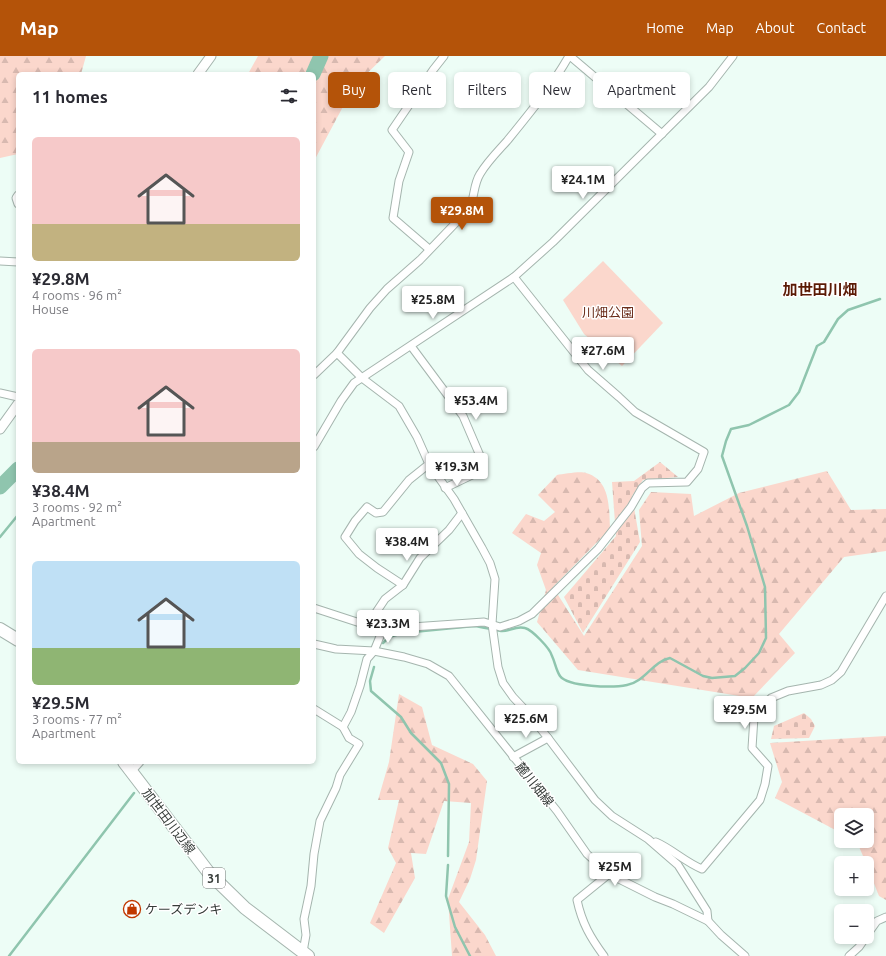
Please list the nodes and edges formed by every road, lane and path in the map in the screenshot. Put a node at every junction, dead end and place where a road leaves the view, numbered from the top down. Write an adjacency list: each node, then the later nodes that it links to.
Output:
1 (211, 56): 5 (street)
2 (444, 56): 7 (street)
3 (570, 56): 6 (street); 7 (street)
4 (733, 56): 6 (street)
5 (199, 72)
6 (662, 134): 10 (street)
7 (429, 249): 12 (street)
8 (0, 261): 9 (street)
9 (16, 262)
10 (514, 277): 11 (street); 27 (street)
11 (411, 346): 14 (street); 21 (street)
12 (337, 353): 13 (street); 14 (street)
13 (316, 373)
14 (362, 378): 19 (street); 20 (street)
15 (0, 393): 16 (street)
16 (16, 397)
17 (16, 407): 18 (street)
18 (0, 429)
19 (316, 444)
20 (429, 464): 21 (street); 23 (street)
21 (445, 488): 22 (street)
22 (462, 513): 23 (street); 27 (street)
23 (403, 585): 26 (street)
24 (886, 596): 38 (street)
25 (316, 609): 26 (street)
26 (369, 623): 29 (street)
27 (492, 624): 29 (street); 35 (street)
28 (0, 629): 30 (main road)
29 (383, 629): 32 (street)
30 (16, 639)
31 (316, 644): 32 (street, 麓川畑線)
32 (374, 651): 34 (street); 36 (street, 麓川畑線)
33 (316, 710): 34 (street)
34 (343, 727): 44 (street)
35 (548, 738): 36 (street); 38 (street)
36 (514, 757): 39 (street, 麓川畑線)
37 (128, 767): 44 (main road, 加世田川辺線 / 31)
38 (648, 839): 41 (street)
39 (609, 874): 41 (street, 麓川畑線); 45 (street)
40 (886, 917): 42 (street)
41 (708, 921): 46 (street, 麓川畑線)
42 (874, 925)
43 (861, 944): 47 (street)
44 (305, 954)
45 (604, 956)
46 (745, 956)
47 (849, 956)

